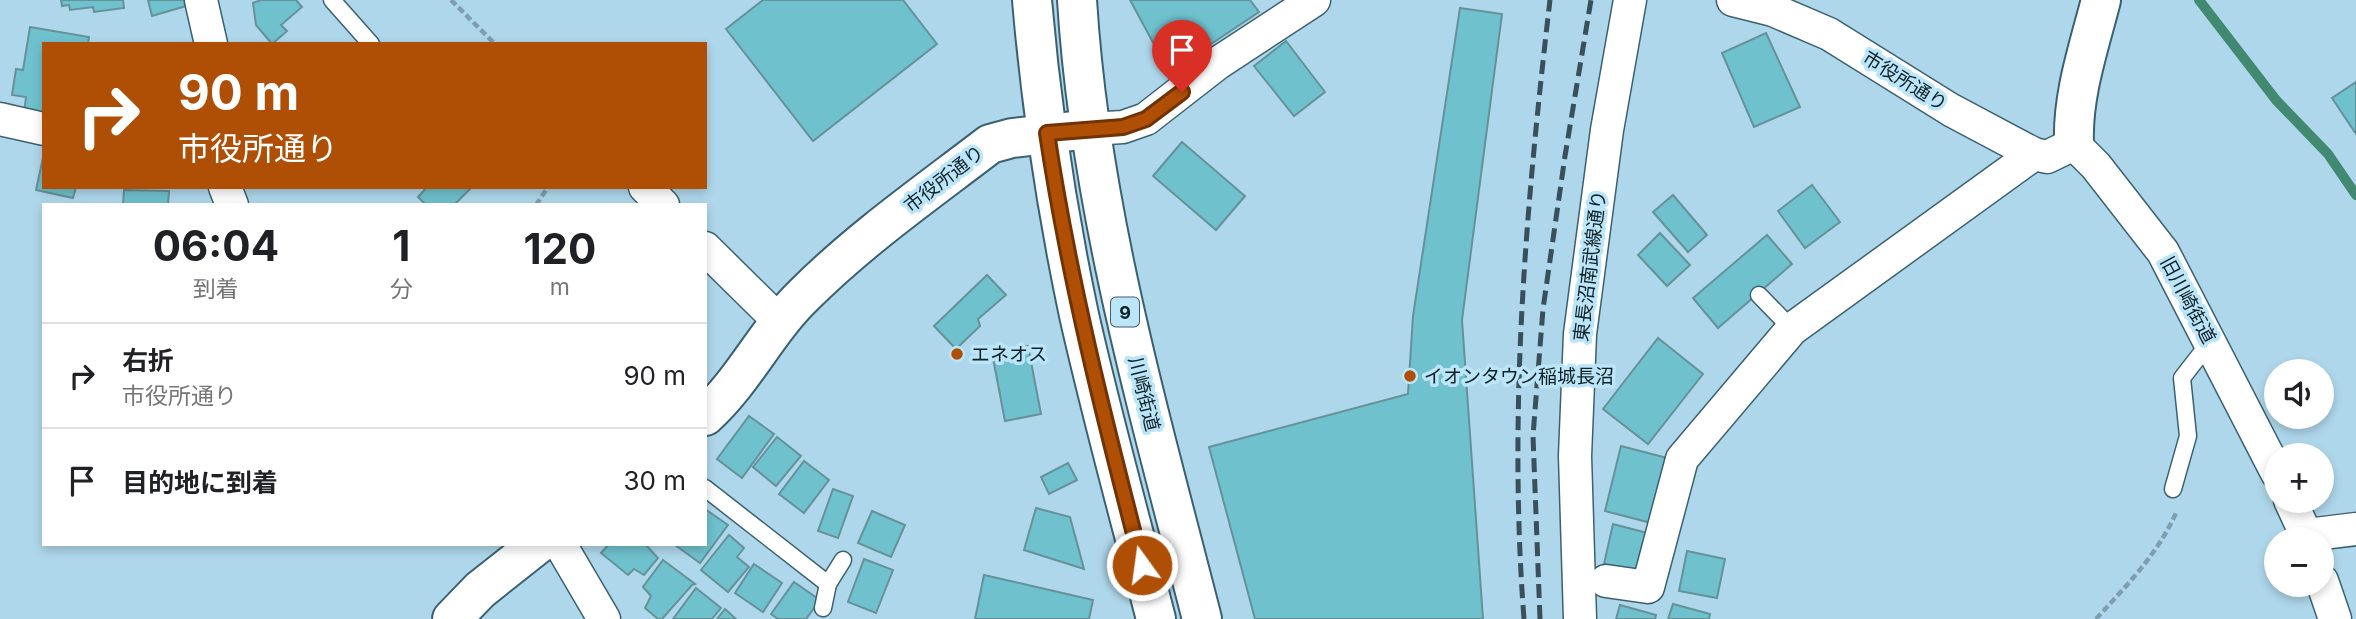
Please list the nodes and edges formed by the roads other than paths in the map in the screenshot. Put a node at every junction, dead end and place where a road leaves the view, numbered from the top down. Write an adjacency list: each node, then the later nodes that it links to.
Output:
1 (201, 0): 9 (street)
2 (332, 0): 10 (lane)
3 (1032, 0): 14 (main road, 9)
4 (1077, 0): 13 (main road, 川崎街道 / 9)
5 (1314, 0): 13 (street, 市役所通り)
6 (1630, 0): 41 (street, 東長沼南武線通り)
7 (1733, 0): 16 (street, 市役所通り)
8 (2101, 0): 15 (main road)
9 (211, 42)
10 (369, 42)
11 (0, 119): 12 (street)
12 (42, 129)
13 (1090, 130): 14 (main road, 市役所通り); 40 (main road, 川崎街道 / 9)
14 (1047, 133): 21 (main road, 市役所通り); 39 (main road, 9)
15 (2074, 144): 16 (street); 23 (street, 旧川崎街道)
16 (2034, 154): 22 (street)
17 (647, 189): 18 (street)
18 (661, 203)
19 (707, 250): 21 (street)
20 (1759, 295): 22 (lane)
21 (780, 323): 24 (main road, 市役所通り)
22 (1792, 329): 33 (street)
23 (2210, 342): 25 (street, 旧川崎街道); 26 (lane)
24 (707, 414)
25 (2264, 448)
26 (2173, 489)
27 (707, 490): 34 (lane)
28 (2356, 529): 29 (street)
29 (2334, 533)
30 (535, 546): 38 (main road)
31 (561, 546): 37 (street)
32 (843, 560): 34 (lane)
33 (1606, 582)
34 (828, 583): 36 (lane)
35 (2327, 597): 42 (street)
36 (823, 608)
37 (596, 615)
38 (452, 619)
39 (1156, 619)
40 (1202, 619)
41 (1580, 619)
42 (2335, 619)

